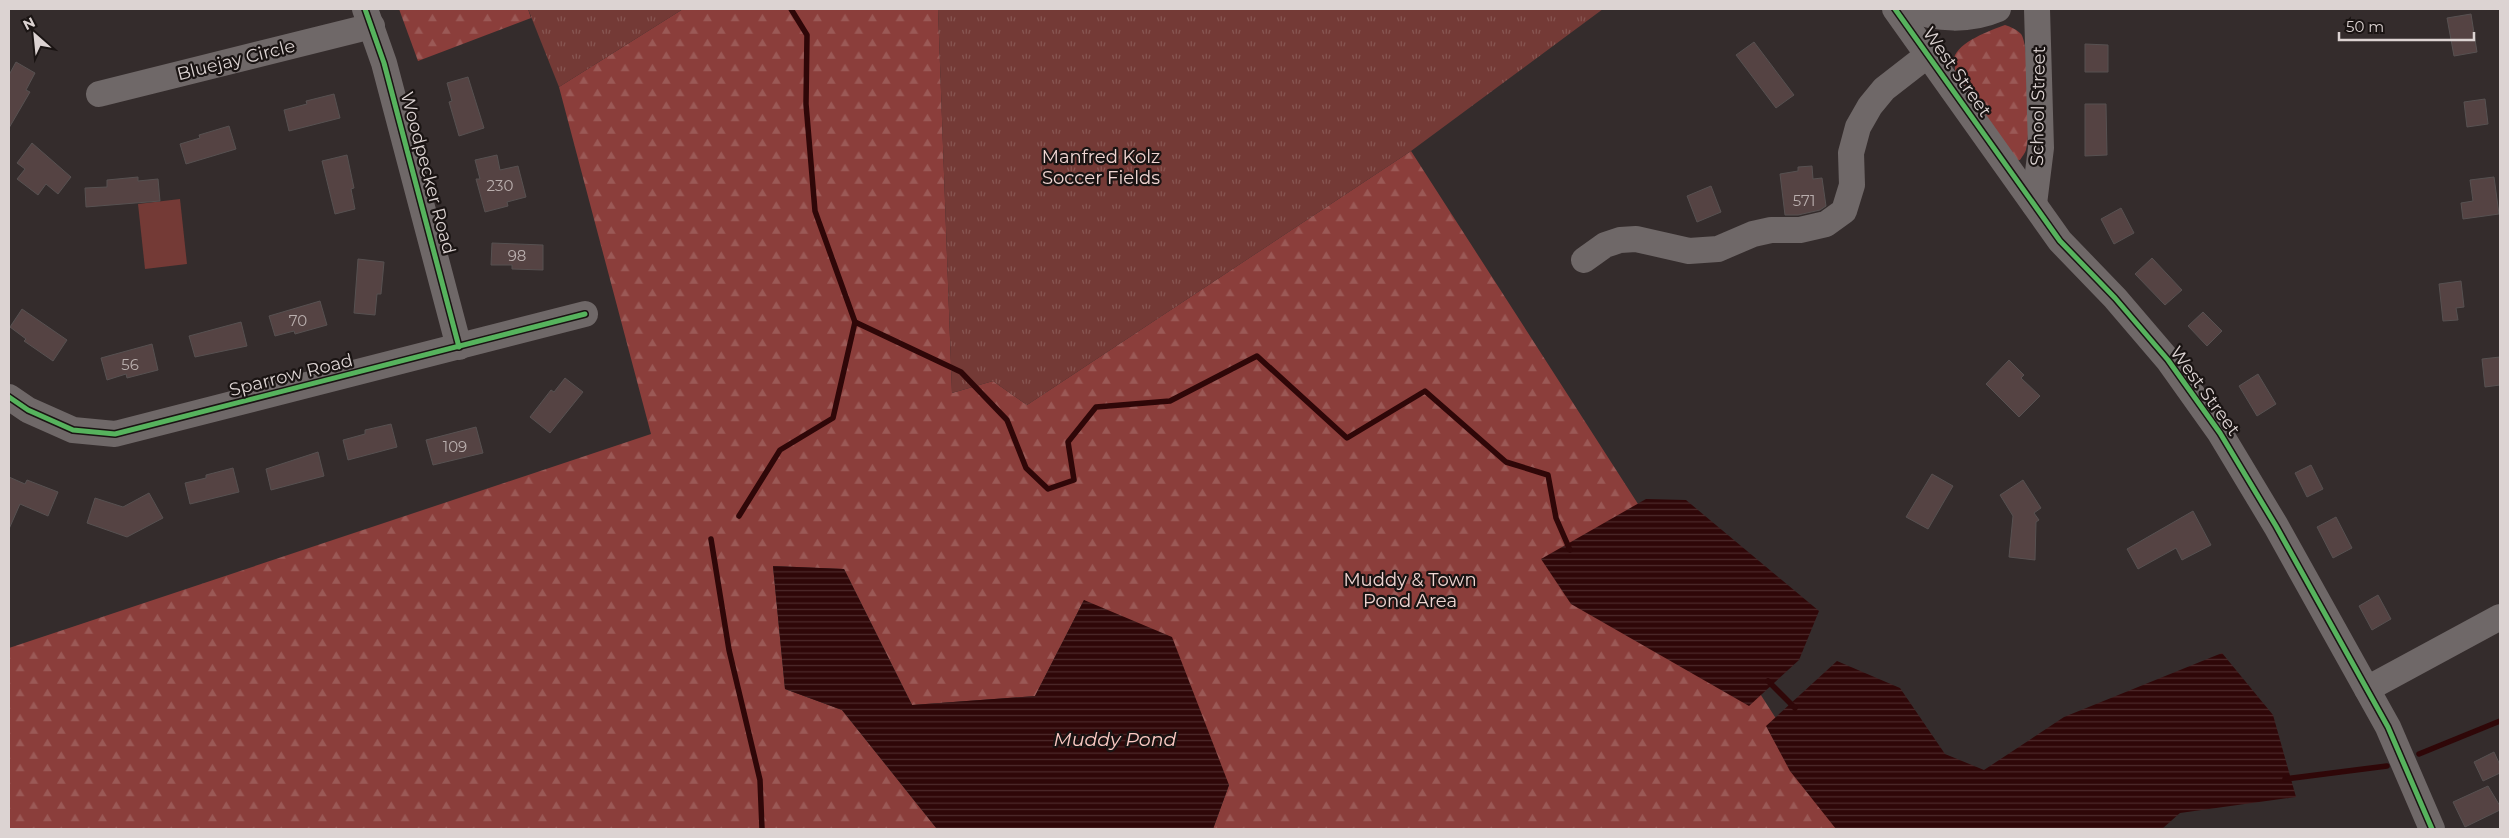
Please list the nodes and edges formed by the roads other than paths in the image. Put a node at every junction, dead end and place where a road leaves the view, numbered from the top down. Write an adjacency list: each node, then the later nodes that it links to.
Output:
1 (1895, 9): 6 (street, West Street)
2 (1909, 9): 3 (street)
3 (1998, 9)
4 (2037, 9): 8 (street, School Street)
5 (369, 17): 7 (street, Bluejay Circle); 11 (street, Woodpecker Road)
6 (1929, 54): 8 (street, West Street); 9 (street)
7 (99, 94)
8 (2034, 204): 14 (street, West Street)
9 (1584, 260)
10 (585, 314): 11 (street, Sparrow Road)
11 (459, 346): 12 (street, Sparrow Road)
12 (9, 396)
13 (2500, 617): 14 (street)
14 (2367, 690): 15 (street, West Street)
15 (2432, 829)

